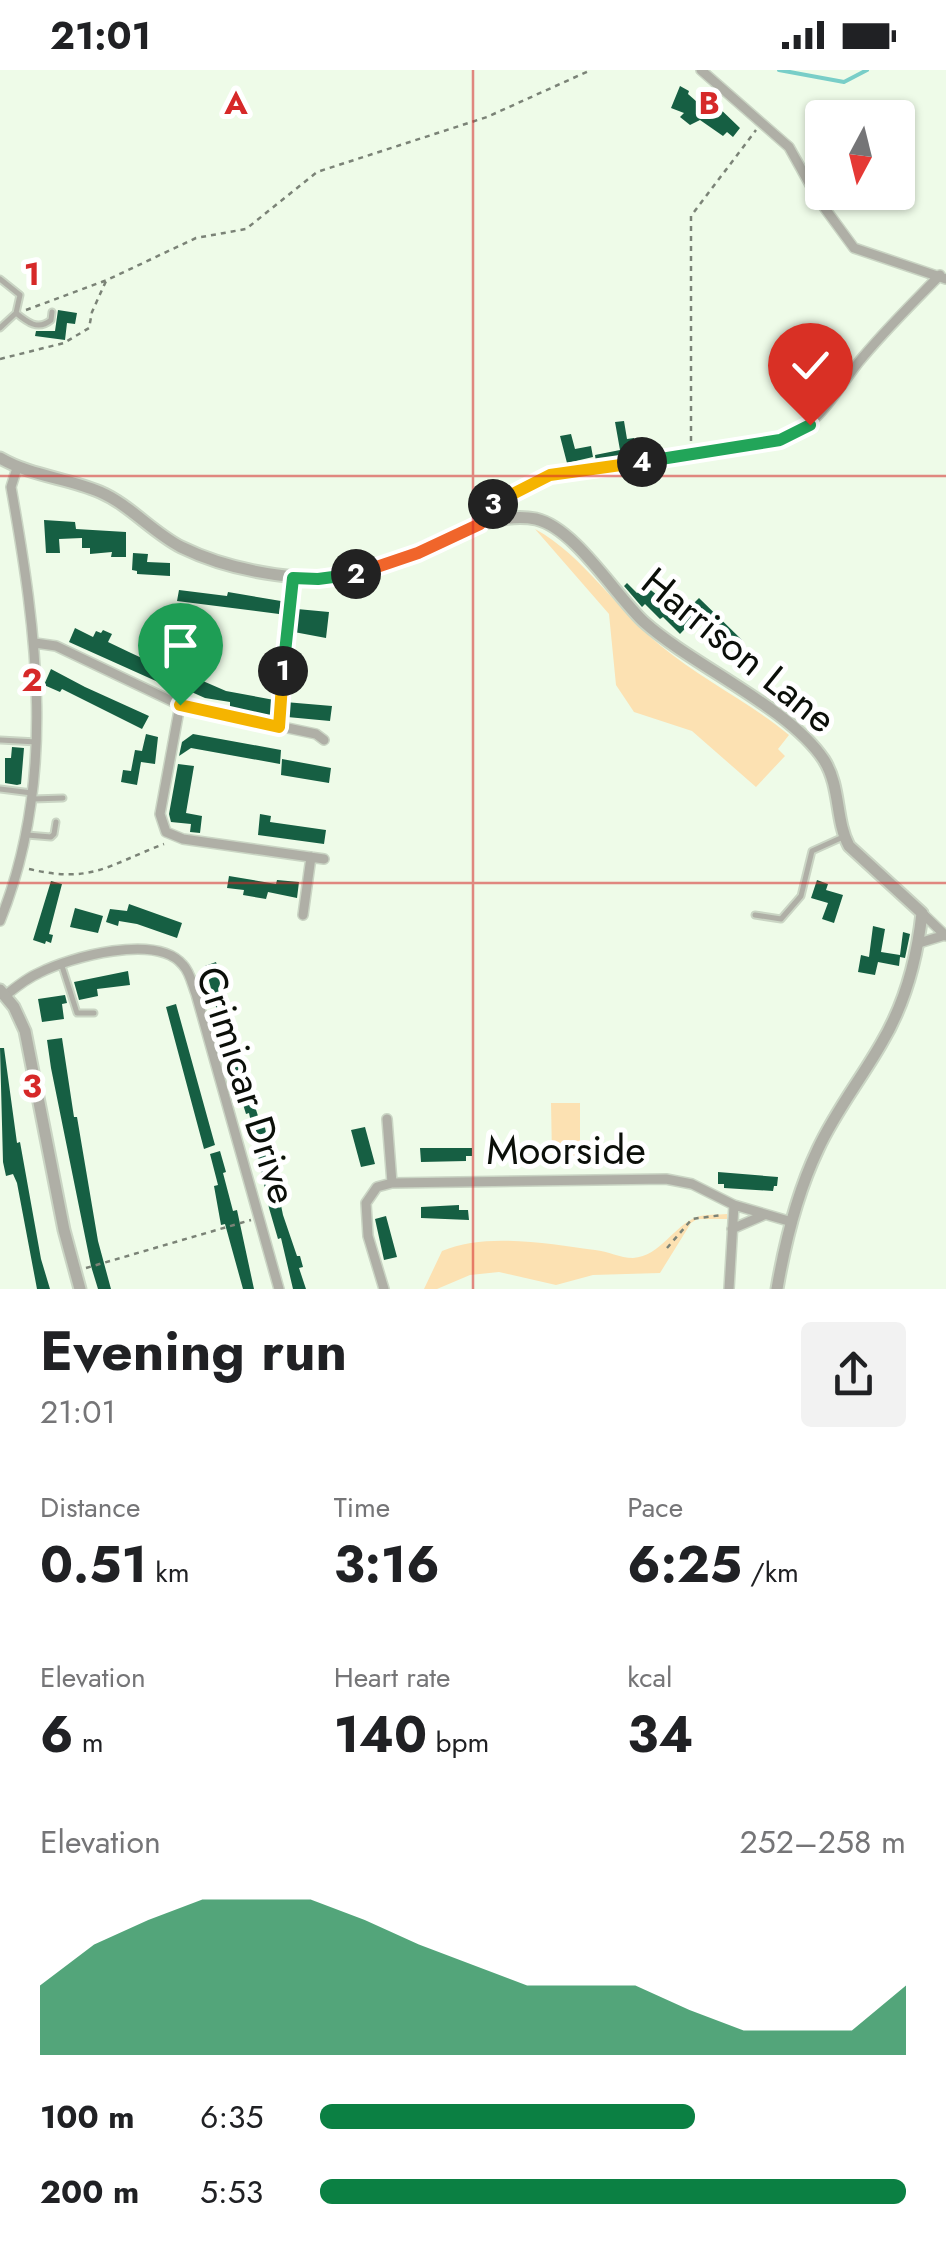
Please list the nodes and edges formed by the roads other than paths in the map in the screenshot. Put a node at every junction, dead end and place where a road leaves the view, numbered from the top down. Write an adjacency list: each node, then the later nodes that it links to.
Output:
1 (701, 70): 2 (street)
2 (943, 277): 10 (street)
3 (0, 280): 5 (lane)
4 (52, 312): 5 (lane)
5 (18, 314): 6 (lane)
6 (0, 328)
7 (0, 458): 8 (street, Harrison Lane)
8 (17, 468): 9 (street); 10 (street, Harrison Lane)
9 (6, 488): 11 (street)
10 (480, 524): 21 (street, Harrison Lane)
11 (35, 643): 12 (street); 15 (street)
12 (180, 705): 14 (street); 22 (street)
13 (0, 740): 15 (lane)
14 (324, 740)
15 (37, 742): 17 (street)
16 (0, 789): 17 (lane)
17 (34, 796): 18 (lane); 20 (street)
18 (63, 798)
19 (56, 822): 20 (lane)
20 (27, 834): 27 (street)
21 (844, 837): 24 (street); 26 (lane)
22 (311, 857): 23 (street); 25 (street)
23 (324, 859)
24 (922, 914): 28 (street); 29 (street)
25 (304, 915)
26 (756, 916)
27 (0, 920)
28 (946, 936): 29 (street)
29 (919, 943): 37 (street)
30 (61, 964): 31 (street, Crimicar Drive); 32 (lane); 40 (street, Crimicar Drive)
31 (3, 992): 39 (street)
32 (94, 1013)
33 (387, 1120): 34 (street)
34 (392, 1183): 35 (street, Moorside); 41 (street)
35 (733, 1210): 36 (street, Moorside); 38 (street)
36 (764, 1215): 37 (street, Moorside); 38 (street)
37 (792, 1222): 43 (street)
38 (732, 1229): 42 (street)
39 (80, 1289)
40 (280, 1289)
41 (384, 1289)
42 (729, 1289)
43 (778, 1289)

